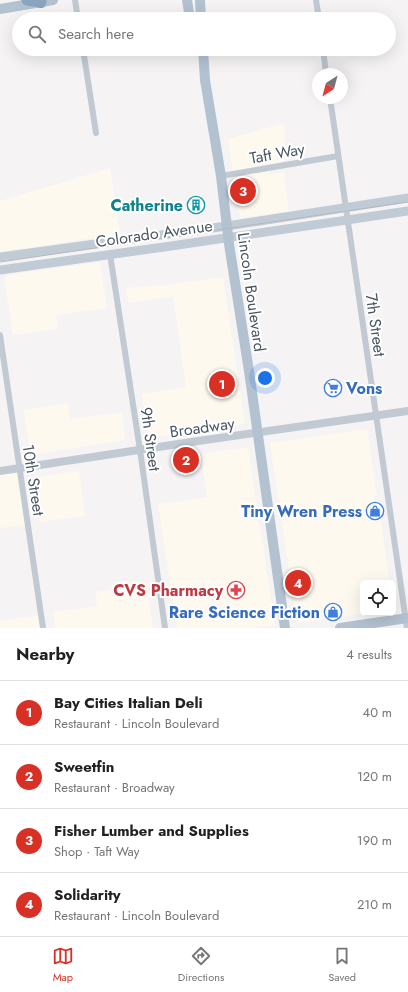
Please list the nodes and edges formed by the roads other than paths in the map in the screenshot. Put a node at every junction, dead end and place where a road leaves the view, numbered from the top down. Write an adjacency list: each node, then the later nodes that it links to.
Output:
1 (27, 0): 7 (highway)
2 (53, 0): 7 (main road)
3 (75, 0): 9 (street)
4 (187, 0): 10 (main road)
5 (200, 0): 11 (main road)
6 (316, 0): 12 (street)
7 (42, 2): 8 (main road)
8 (0, 9)
9 (77, 12)
10 (189, 12)
11 (201, 12)
12 (317, 12)
13 (84, 56): 20 (street)
14 (198, 56): 18 (main road, Lincoln Boulevard)
15 (203, 56): 18 (main road, Lincoln Boulevard)
16 (324, 56): 17 (street)
17 (325, 68)
18 (205, 80): 22 (main road, Lincoln Boulevard)
19 (331, 104): 21 (street, 7th Street)
20 (96, 133)
21 (338, 156): 22 (street, Taft Way); 24 (street, 7th Street)
22 (221, 176): 27 (main road, Lincoln Boulevard)
23 (408, 198): 24 (main road, Colorado Avenue)
24 (346, 208): 26 (street, 7th Street); 27 (main road, Colorado Avenue)
25 (408, 211): 26 (main road, Colorado Avenue)
26 (347, 220): 28 (main road, Colorado Avenue); 34 (street, 7th Street)
27 (227, 226): 28 (main road, Lincoln Boulevard); 30 (main road, Colorado Avenue)
28 (228, 237): 29 (main road, Colorado Avenue); 35 (main road, Lincoln Boulevard)
29 (110, 254): 31 (main road, Colorado Avenue); 36 (street, 9th Street)
30 (0, 257)
31 (0, 270)
32 (0, 335): 37 (street, 10th Street)
33 (408, 412): 34 (street, Broadway)
34 (376, 416): 35 (street, Broadway); 39 (street, 7th Street)
35 (257, 433): 36 (street, Broadway); 42 (main road, Lincoln Boulevard)
36 (140, 450): 37 (street, Broadway); 41 (street, 9th Street)
37 (19, 468): 38 (street, Broadway); 40 (street, 10th Street)
38 (0, 471)
39 (407, 621): 43 (main road)
40 (43, 628)
41 (165, 628)
42 (285, 628)
43 (340, 628)

